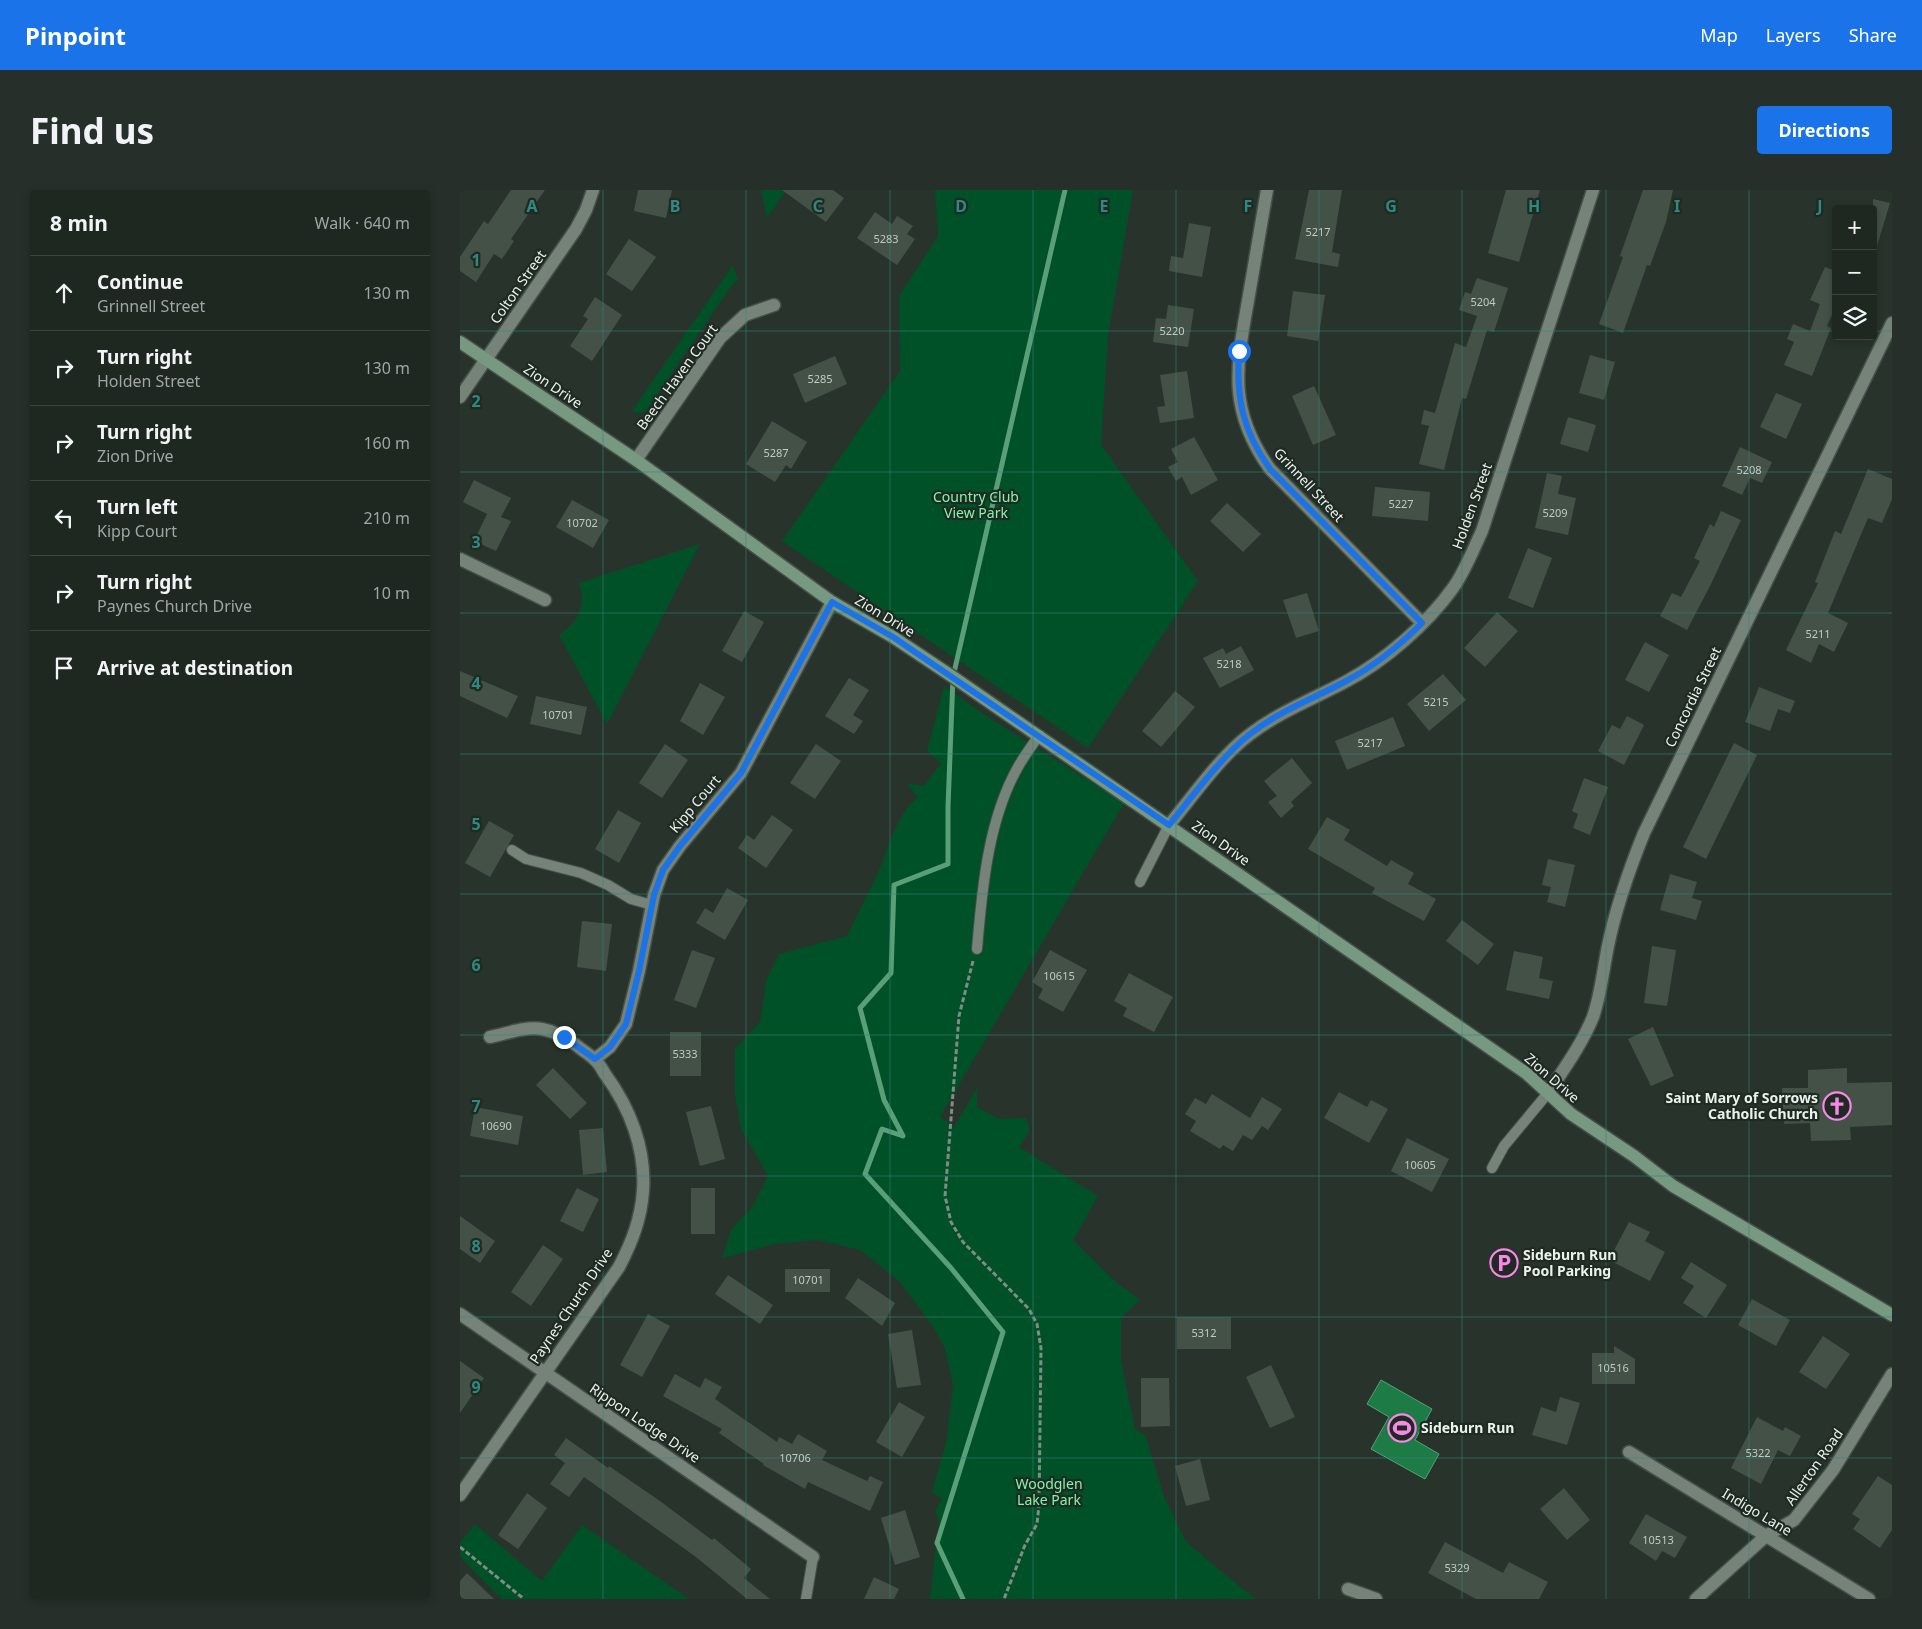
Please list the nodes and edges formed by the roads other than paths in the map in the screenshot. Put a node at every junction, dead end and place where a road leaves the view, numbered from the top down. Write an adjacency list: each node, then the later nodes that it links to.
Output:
1 (593, 190): 7 (street, Colton Street)
2 (1267, 190): 13 (street, Grinnell Street)
3 (1593, 190): 13 (street, Holden Street)
4 (774, 305): 9 (street, Beech Haven Court)
5 (1892, 323): 22 (street, Concordia Street)
6 (460, 342): 7 (main road, Zion Drive)
7 (486, 360): 8 (street, Colton Street); 9 (main road, Zion Drive)
8 (460, 397)
9 (636, 460): 12 (main road, Zion Drive)
10 (460, 559): 11 (street)
11 (545, 600)
12 (832, 602): 14 (main road, Zion Drive); 18 (street, Kipp Court)
13 (1422, 623): 15 (street, Holden Street)
14 (1039, 735): 15 (main road, Zion Drive); 19 (lane)
15 (1169, 825): 17 (lane); 22 (main road, Zion Drive)
16 (512, 850): 18 (lane)
17 (1140, 882)
18 (652, 905): 21 (street, Kipp Court)
19 (977, 949)
20 (490, 1037): 21 (street, Paynes Church Drive)
21 (595, 1059): 26 (street, Paynes Church Drive)
22 (1548, 1093): 23 (lane); 25 (main road, Zion Drive)
23 (1492, 1168)
24 (460, 1314): 26 (street, Rippon Lodge Drive)
25 (1892, 1315)
26 (544, 1372): 29 (street, Paynes Church Drive); 31 (street, Rippon Lodge Drive)
27 (1892, 1374): 30 (street, Allerton Road)
28 (1630, 1452): 30 (street, Indigo Lane)
29 (460, 1494)
30 (1767, 1535): 35 (street, Allerton Road); 36 (street, Indigo Lane)
31 (814, 1557): 33 (lane)
32 (1348, 1589): 34 (street)
33 (806, 1599)
34 (1376, 1599)
35 (1696, 1599)
36 (1869, 1599)

